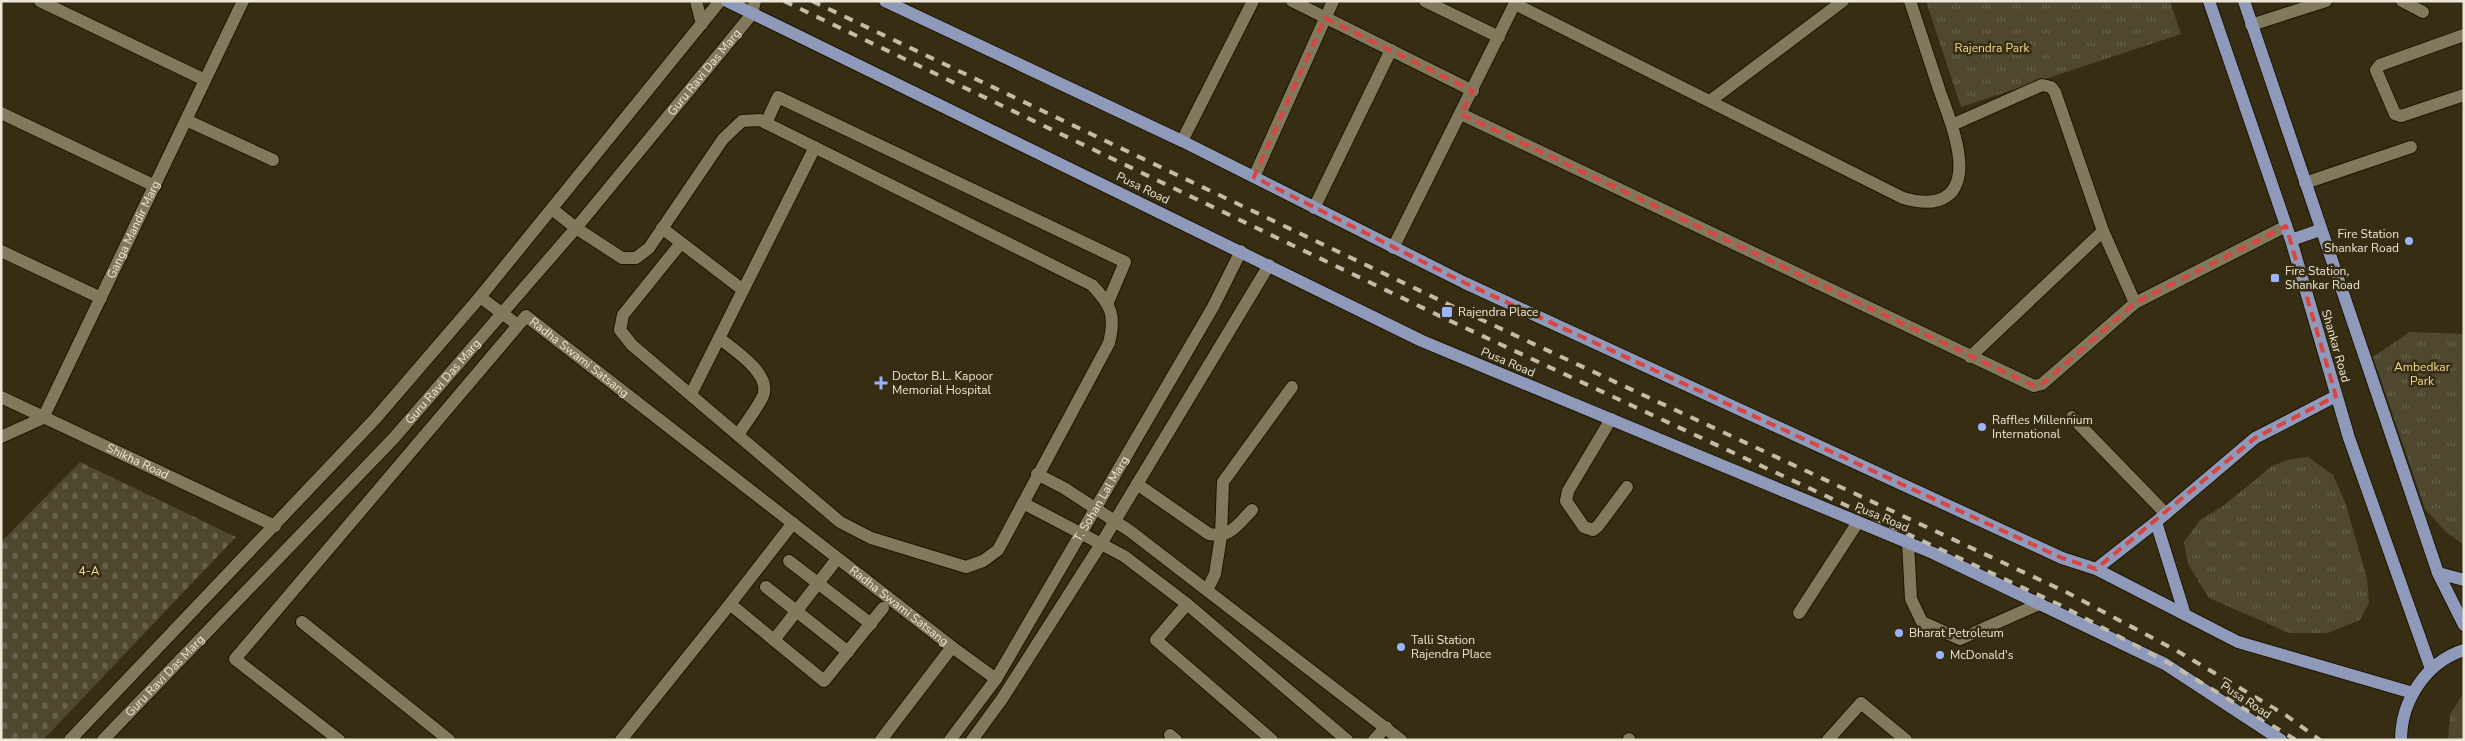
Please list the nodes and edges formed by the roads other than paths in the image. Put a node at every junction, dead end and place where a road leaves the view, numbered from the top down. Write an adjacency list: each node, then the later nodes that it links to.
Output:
1 (40, 1): 27 (street)
2 (243, 1): 27 (street, Ganga Mandir Marg)
3 (696, 1): 22 (street)
4 (720, 1): 22 (street, Guru Ravi Das Marg)
5 (727, 1): 19 (main road, Pusa Road)
6 (885, 1): 36 (main road)
7 (1253, 1): 36 (street)
8 (1292, 1): 21 (street)
9 (1333, 1): 21 (street)
10 (1425, 1): 18 (street)
11 (1843, 1): 30 (street)
12 (1910, 1): 35 (street)
13 (2209, 1): 45 (main road, Shankar Road)
14 (2244, 1): 23 (main road, Shankar Road)
15 (2326, 1): 23 (street)
16 (2402, 1): 20 (street)
17 (1516, 3): 25 (street); 30 (street)
18 (1450, 7): 25 (street)
19 (753, 8): 46 (street, Guru Ravi Das Marg); 54 (main road, Pusa Road)
20 (2423, 12)
21 (1326, 18): 26 (street); 40 (street)
22 (702, 24): 44 (street, Guru Ravi Das Marg)
23 (2251, 25): 41 (main road, Shankar Road)
24 (2464, 35): 29 (street)
25 (1499, 37): 28 (street)
26 (1390, 50): 28 (street); 43 (street)
27 (205, 80): 33 (street, Ganga Mandir Marg)
28 (1473, 91): 32 (street)
29 (2464, 95)
30 (1710, 102): 35 (street)
31 (1, 113): 42 (street)
32 (1461, 114): 52 (street); 64 (street)
33 (186, 120): 39 (street); 42 (street, Ganga Mandir Marg)
34 (766, 122): 37 (street); 47 (street); 59 (street)
35 (1952, 125): 49 (street)
36 (1182, 141): 40 (main road)
37 (815, 147): 56 (street); 59 (street)
38 (2411, 147): 41 (street)
39 (273, 160)
40 (1254, 177): 43 (main road)
41 (2305, 183): 48 (main road, Shankar Road)
42 (155, 186): 58 (street, Ganga Mandir Marg)
43 (1314, 208): 52 (main road)
44 (552, 209): 46 (street); 57 (street, Guru Ravi Das Marg)
45 (2286, 226): 50 (main road, Shankar Road); 60 (street)
46 (576, 228): 47 (street); 61 (street, Guru Ravi Das Marg)
47 (662, 228): 51 (street)
48 (2320, 230): 50 (main road); 92 (main road, Shankar Road)
49 (2103, 231): 60 (street); 64 (street)
50 (2291, 240): 67 (main road, Shankar Road)
51 (681, 243): 56 (street); 66 (street)
52 (1393, 248): 91 (main road)
53 (1, 251): 58 (street)
54 (1241, 251): 55 (main road, Pusa Road); 78 (street, T. Sohan Lal Marg)
55 (1269, 265): 71 (main road, Pusa Road); 75 (street, T. Sohan Lal Marg)
56 (743, 290): 63 (street)
57 (480, 297): 61 (street); 84 (street, Guru Ravi Das Marg)
58 (101, 298): 70 (street, Ganga Mandir Marg)
59 (1108, 302): 74 (street)
60 (2134, 302): 64 (street)
61 (502, 314): 62 (street); 116 (street, Guru Ravi Das Marg)
62 (518, 325): 83 (street, Radha Swami Satsang); 117 (street, Radha Swami Satsang)
63 (719, 338): 66 (street); 72 (street)
64 (1970, 357)
65 (1292, 387): 86 (street)
66 (691, 394): 72 (street)
67 (2336, 396): 80 (main road); 111 (main road, Shankar Road)
68 (1, 397): 70 (street, Shikha Road)
69 (2072, 417): 80 (street)
70 (43, 418): 73 (street); 84 (street, Shikha Road)
71 (1611, 419): 76 (street); 82 (main road, Pusa Road)
72 (738, 435): 77 (street)
73 (1, 436)
74 (1037, 474): 77 (street); 78 (street)
75 (1137, 484): 81 (street, T. Sohan Lal Marg); 86 (street)
76 (1627, 486)
77 (1023, 503): 85 (street)
78 (1094, 508): 81 (street); 85 (street, T. Sohan Lal Marg)
79 (1252, 510): 86 (street)
80 (2161, 518): 91 (main road); 103 (main road)
81 (1115, 522): 88 (street, T. Sohan Lal Marg); 96 (street)
82 (1858, 522): 87 (main road, Pusa Road); 102 (street)
83 (792, 523): 97 (street); 108 (street, Radha Swami Satsang)
84 (275, 526): 115 (street, Guru Ravi Das Marg)
85 (1079, 534): 88 (street); 112 (street, T. Sohan Lal Marg)
86 (1221, 536): 96 (street)
87 (1908, 542): 99 (main road, Pusa Road); 99 (street)
88 (1101, 544): 98 (street); 122 (street, T. Sohan Lal Marg)
89 (789, 561): 94 (street)
90 (833, 564): 94 (street)
91 (2096, 569): 103 (main road)
92 (2438, 573): 93 (main road); 106 (main road, Shankar Road)
93 (2464, 580)
94 (818, 584): 101 (street); 105 (street)
95 (766, 588): 101 (street)
96 (1207, 590): 114 (street)
97 (730, 604): 107 (street); 119 (street)
98 (1187, 604): 123 (street); 124 (street)
99 (2040, 604): 129 (main road, Pusa Road)
100 (882, 608): 105 (street)
101 (796, 612): 107 (street); 110 (street)
102 (1798, 613)
103 (2185, 615): 113 (main road)
104 (302, 622): 118 (street)
105 (871, 624): 110 (street)
106 (2464, 625)
107 (774, 640): 110 (street)
108 (952, 647): 112 (street); 120 (street, Radha Swami Satsang)
109 (2464, 650): 111 (main road)
110 (848, 652)
111 (2431, 669): 113 (main road)
112 (996, 679): 121 (street, T. Sohan Lal Marg)
113 (2413, 693): 130 (main road)
114 (1386, 727): 125 (street); 126 (street)
115 (70, 740)
116 (103, 740)
117 (339, 740)
118 (450, 740)
119 (621, 740)
120 (881, 740)
121 (950, 740)
122 (972, 740)
123 (1272, 740)
124 (1347, 740)
125 (1374, 740)
126 (1401, 740)
127 (1828, 740): 128 (street)
128 (1906, 740)
129 (2281, 740)
130 (2401, 740)

